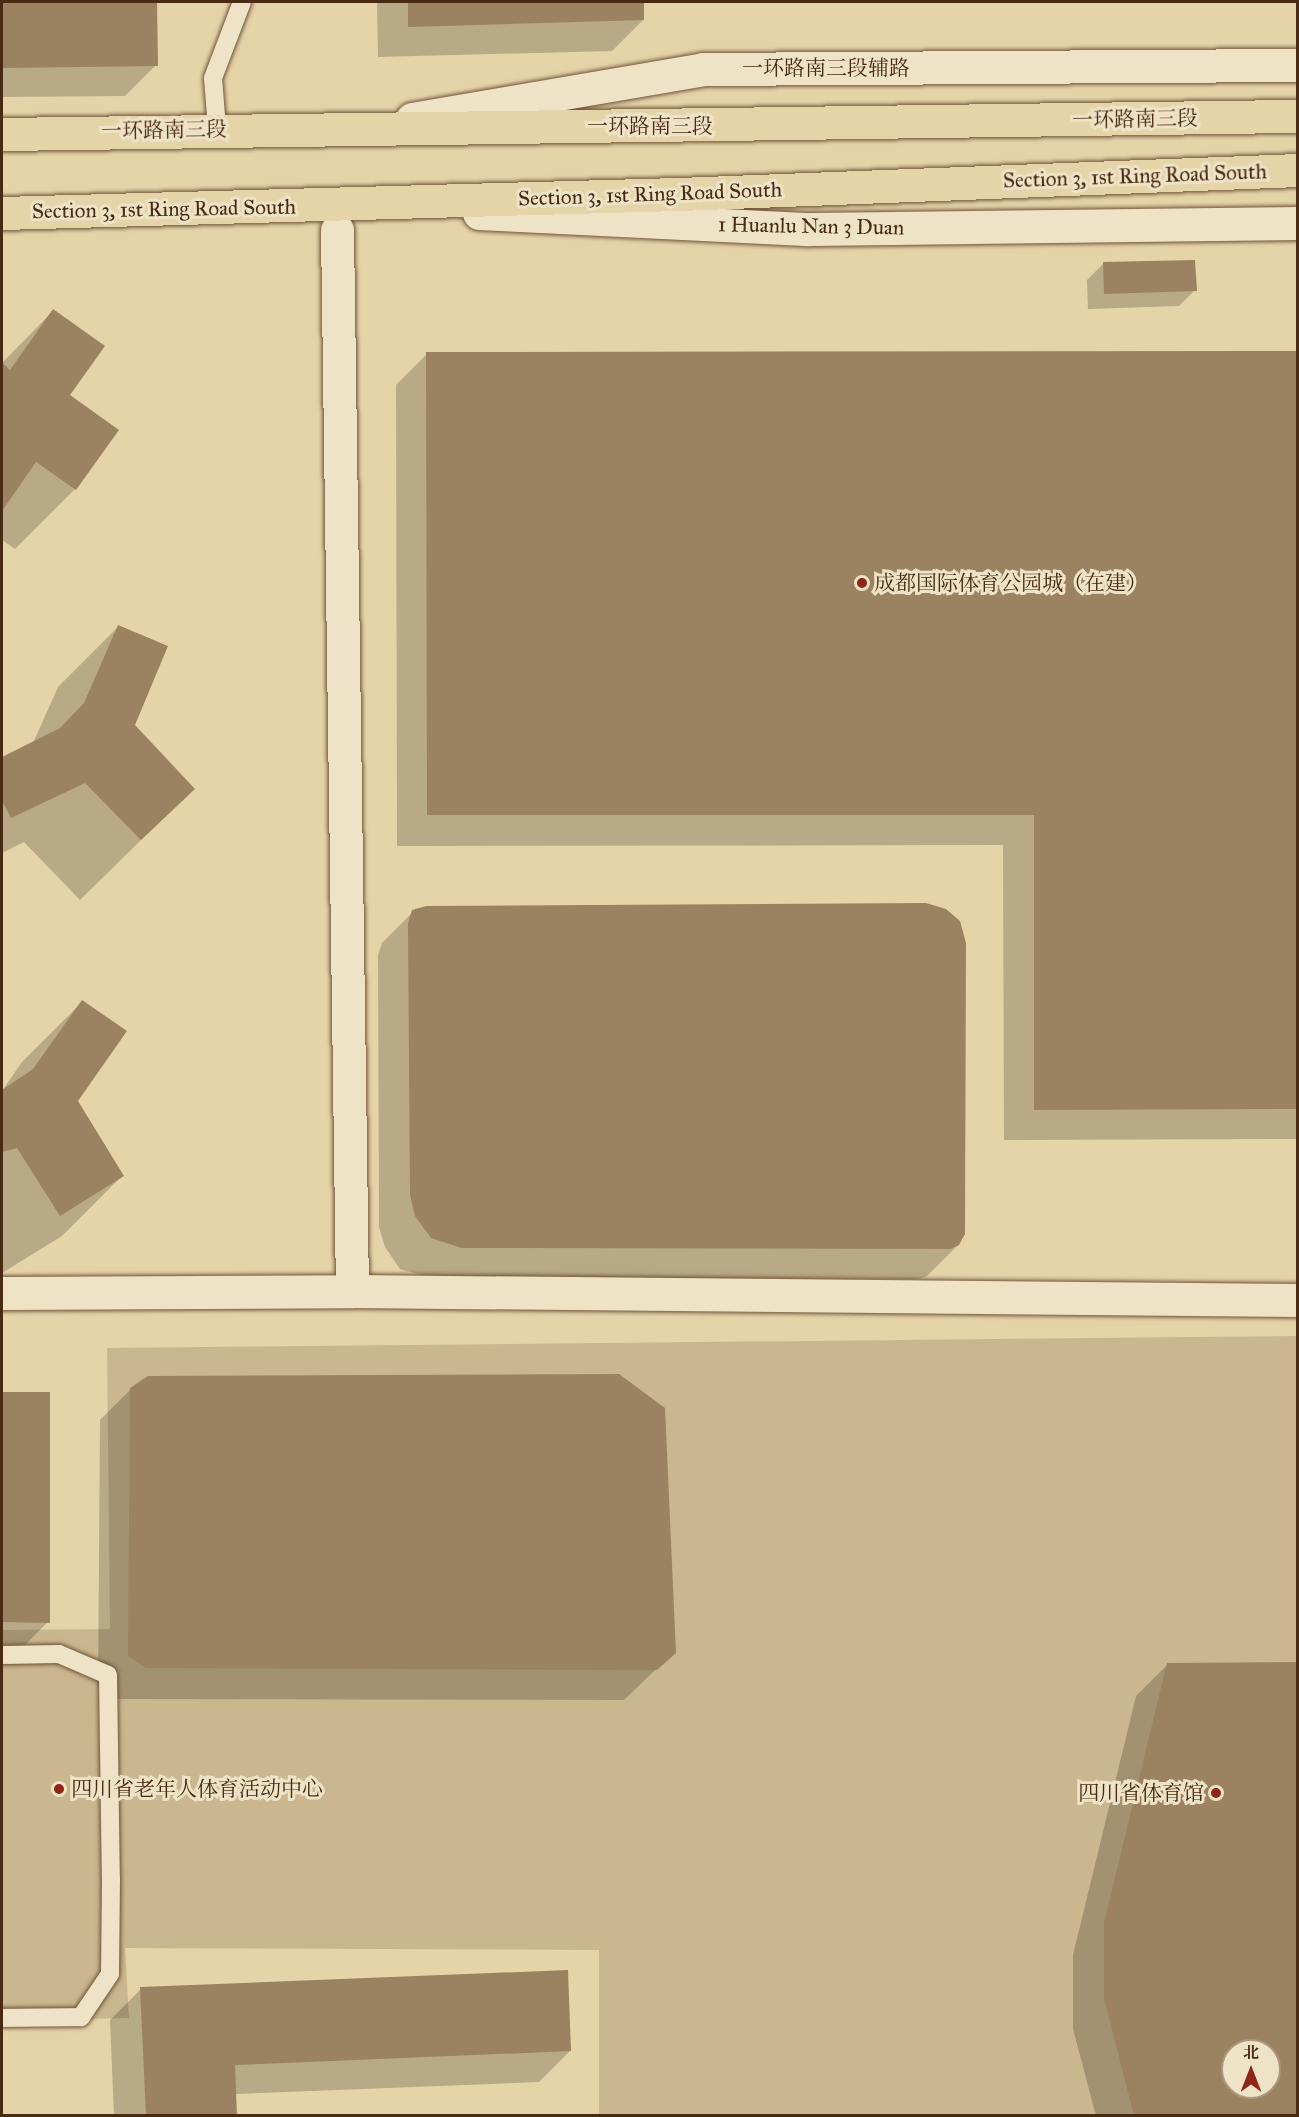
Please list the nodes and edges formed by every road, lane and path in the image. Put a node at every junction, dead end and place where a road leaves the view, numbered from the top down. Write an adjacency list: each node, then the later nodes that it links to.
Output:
1 (242, 2): 4 (lane)
2 (1298, 65): 5 (street, 一环路南三段辅路)
3 (1298, 116): 5 (main road, 一环路南三段)
4 (217, 128): 5 (main road, 一环路南三段); 6 (main road, 一环路南三段)
5 (359, 128)
6 (2, 134)
7 (1298, 170): 9 (main road, Section 3, 1st Ring Road South)
8 (2, 213): 9 (main road, Section 3, 1st Ring Road South)
9 (330, 218): 10 (street, 1 Huanlu Nan 3 Duan); 11 (street)
10 (1298, 223)
11 (352, 1291): 12 (street); 13 (street)
12 (2, 1293)
13 (1298, 1300)
14 (2, 1655): 15 (lane)
15 (2, 2018)

